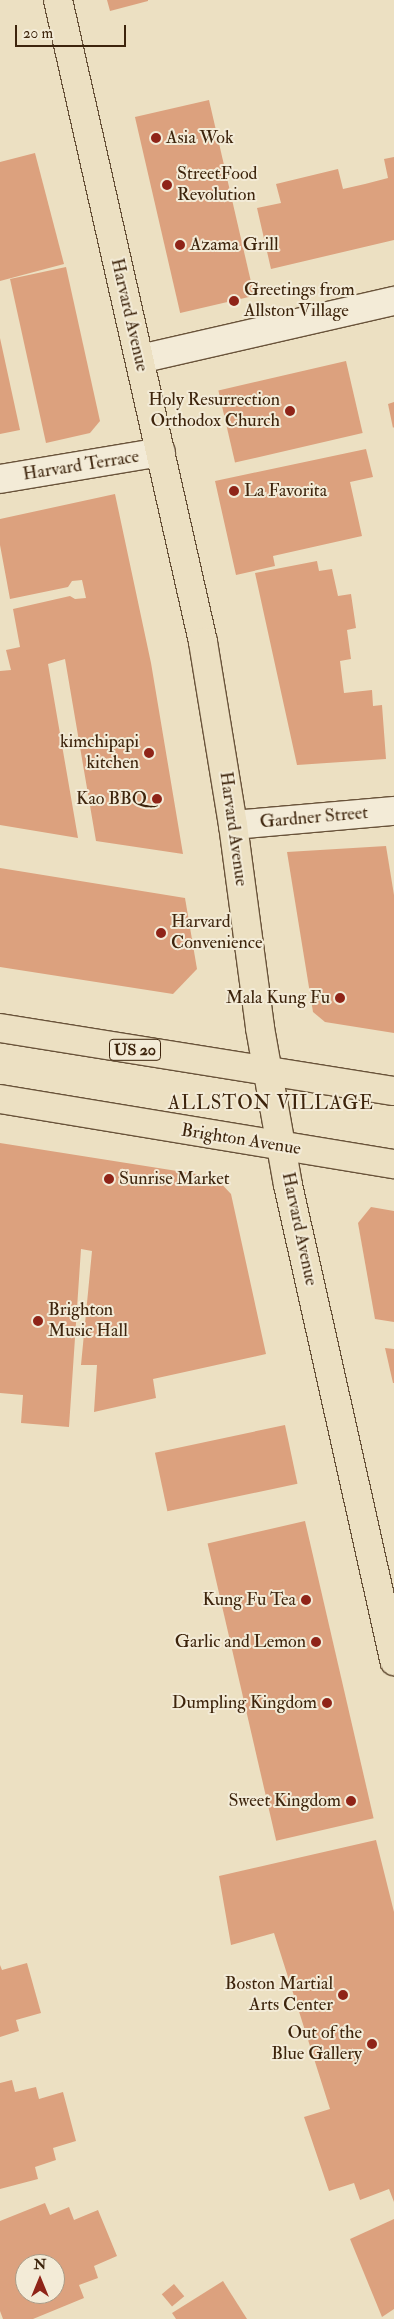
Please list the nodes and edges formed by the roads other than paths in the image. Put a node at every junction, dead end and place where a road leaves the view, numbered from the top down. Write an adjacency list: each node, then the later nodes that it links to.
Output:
1 (58, 0): 3 (main road, Harvard Avenue)
2 (394, 301): 3 (street)
3 (140, 359): 4 (main road, Harvard Avenue)
4 (161, 452): 5 (street, Harvard Terrace); 7 (main road, Harvard Avenue)
5 (0, 479)
6 (394, 811): 7 (street, Gardner Street)
7 (233, 825): 9 (main road, Harvard Avenue)
8 (0, 1028): 9 (main road, US 20)
9 (270, 1072): 10 (main road, US 20); 12 (main road, Harvard Avenue)
10 (394, 1091)
11 (0, 1099): 12 (main road, Brighton Avenue)
12 (281, 1147): 13 (main road, Brighton Avenue); 14 (main road, Harvard Avenue)
13 (394, 1164)
14 (394, 1661)

